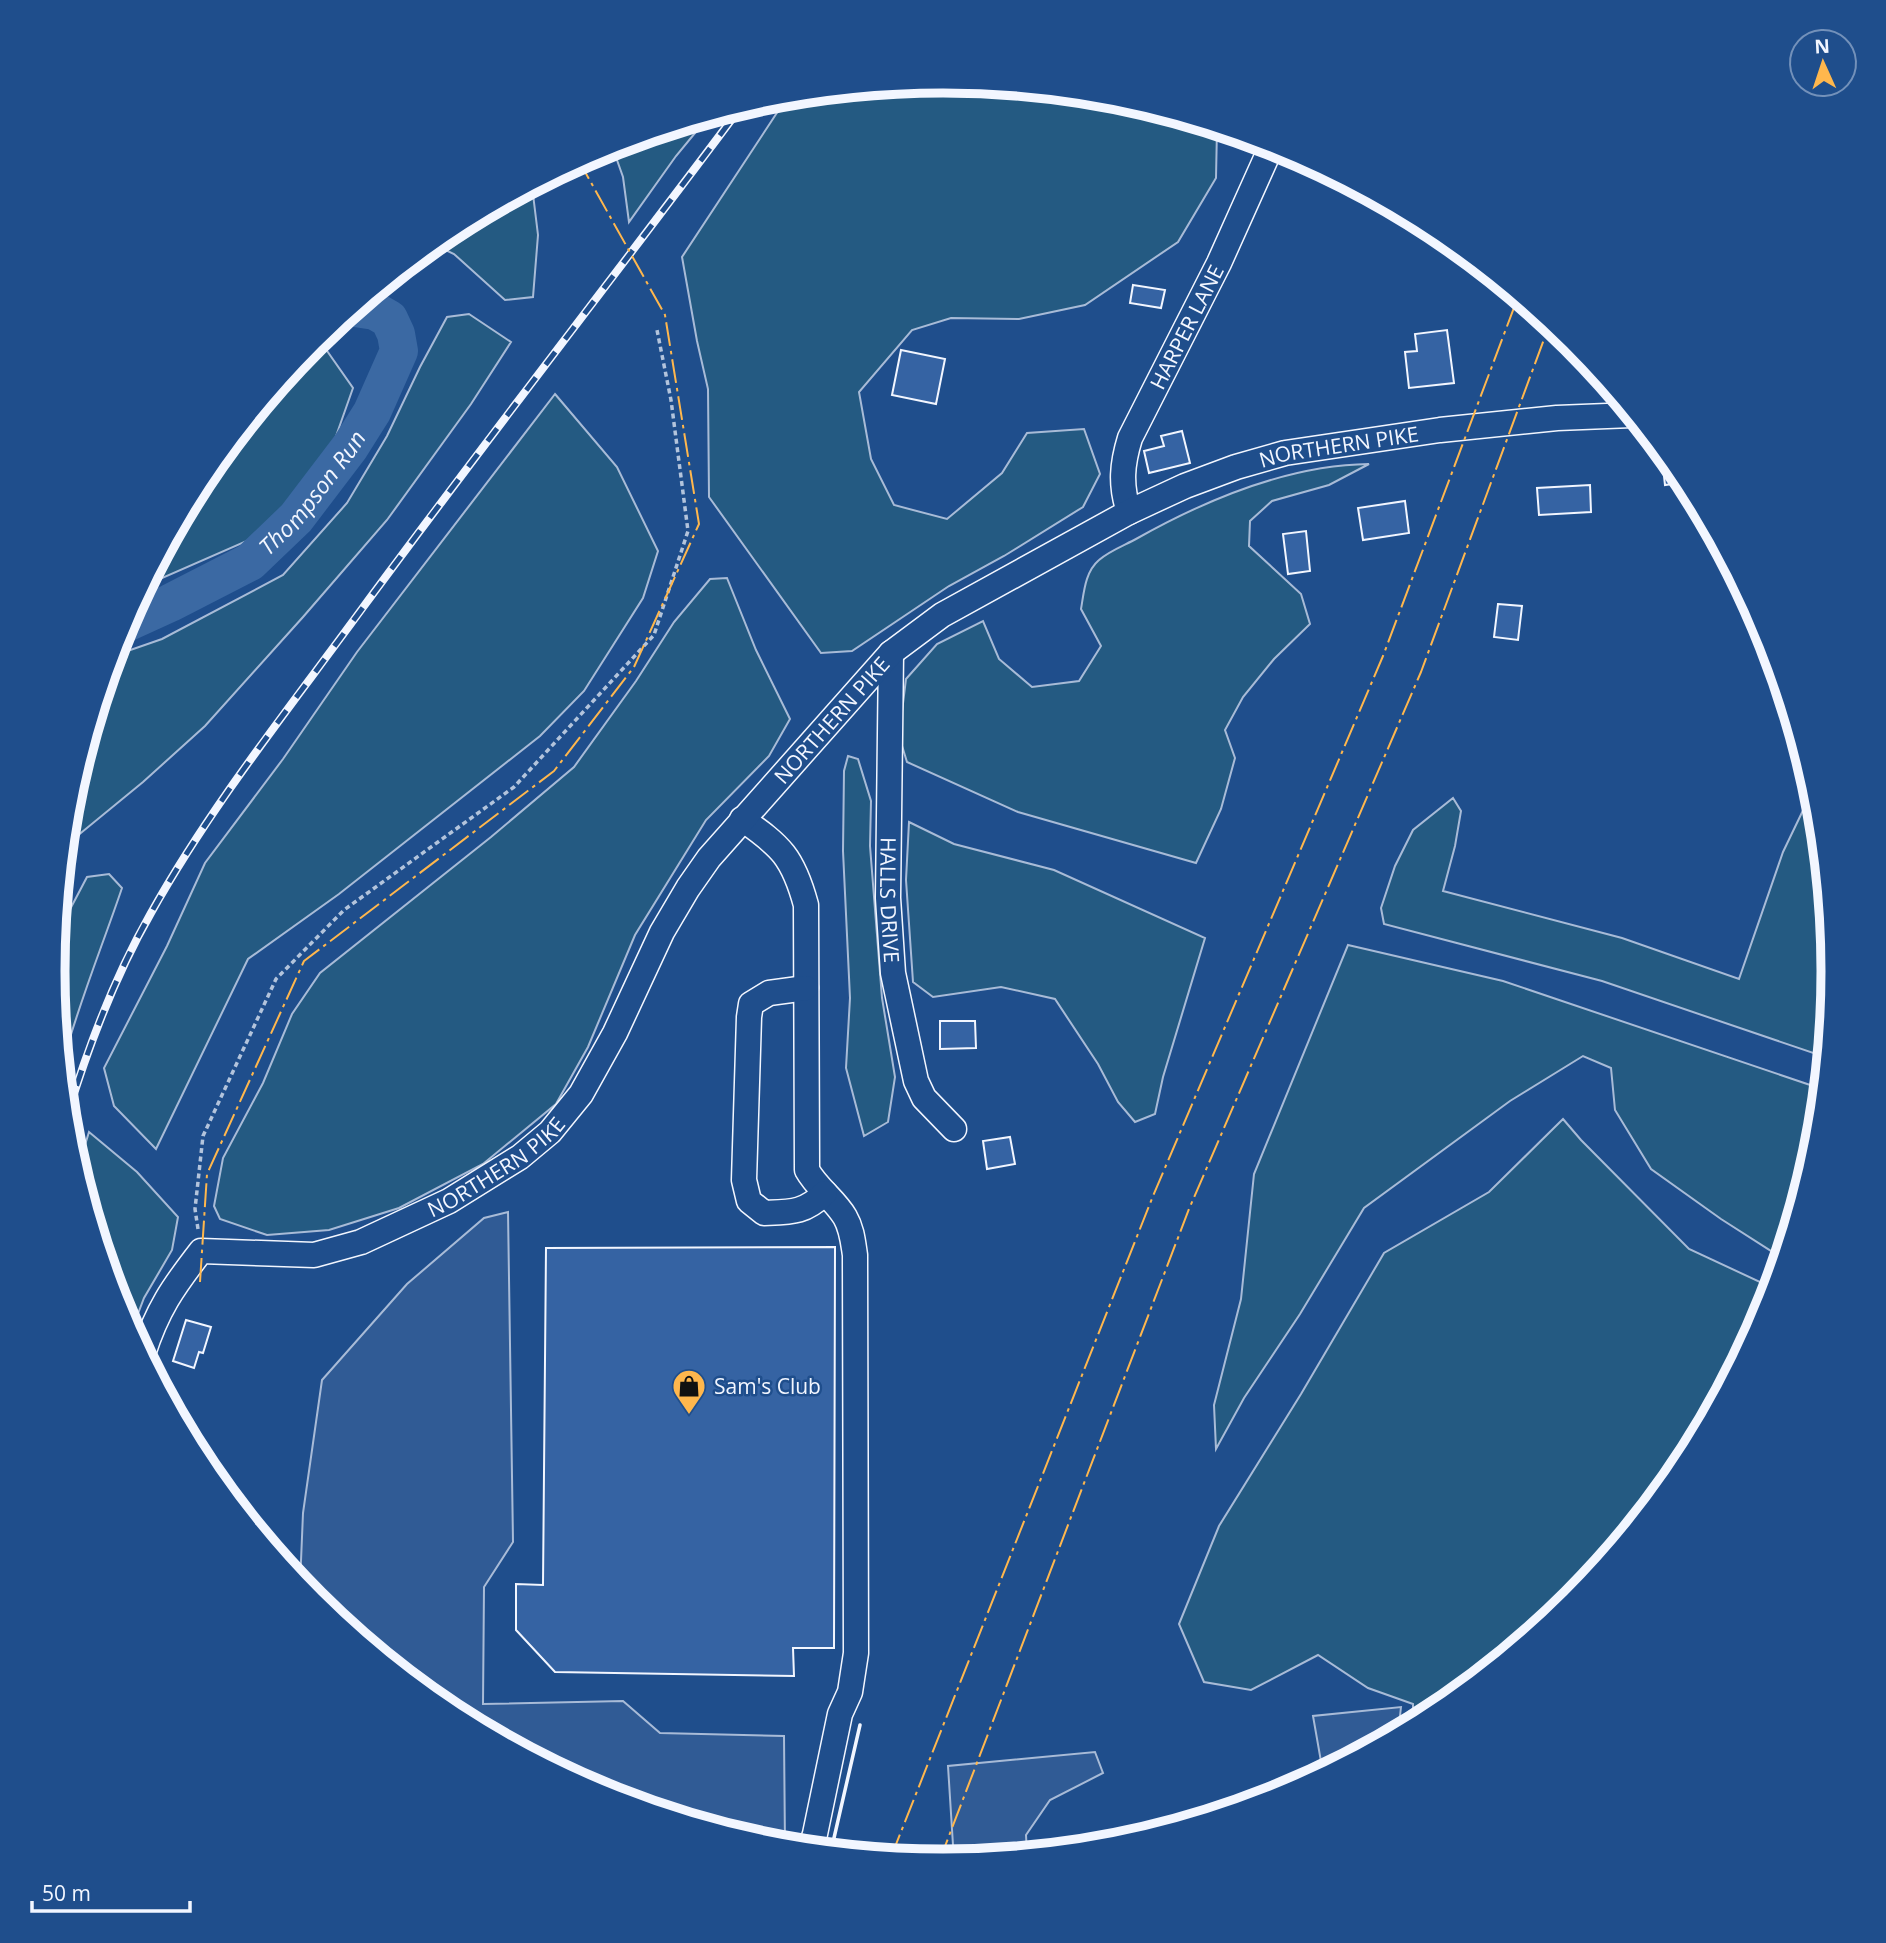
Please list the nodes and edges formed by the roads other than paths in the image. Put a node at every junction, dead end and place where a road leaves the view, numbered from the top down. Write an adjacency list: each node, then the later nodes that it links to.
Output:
1 (1267, 156): 3 (street, HARPER LANE)
2 (1622, 415): 3 (street, NORTHERN PIKE)
3 (1129, 512): 4 (street, NORTHERN PIKE)
4 (891, 653): 5 (street, NORTHERN PIKE); 7 (street, HALLS DRIVE)
5 (742, 818): 6 (street); 9 (street, NORTHERN PIKE)
6 (806, 988): 8 (street); 8 (street)
7 (954, 1129)
8 (825, 1193): 10 (street)
9 (147, 1341)
10 (813, 1840)

